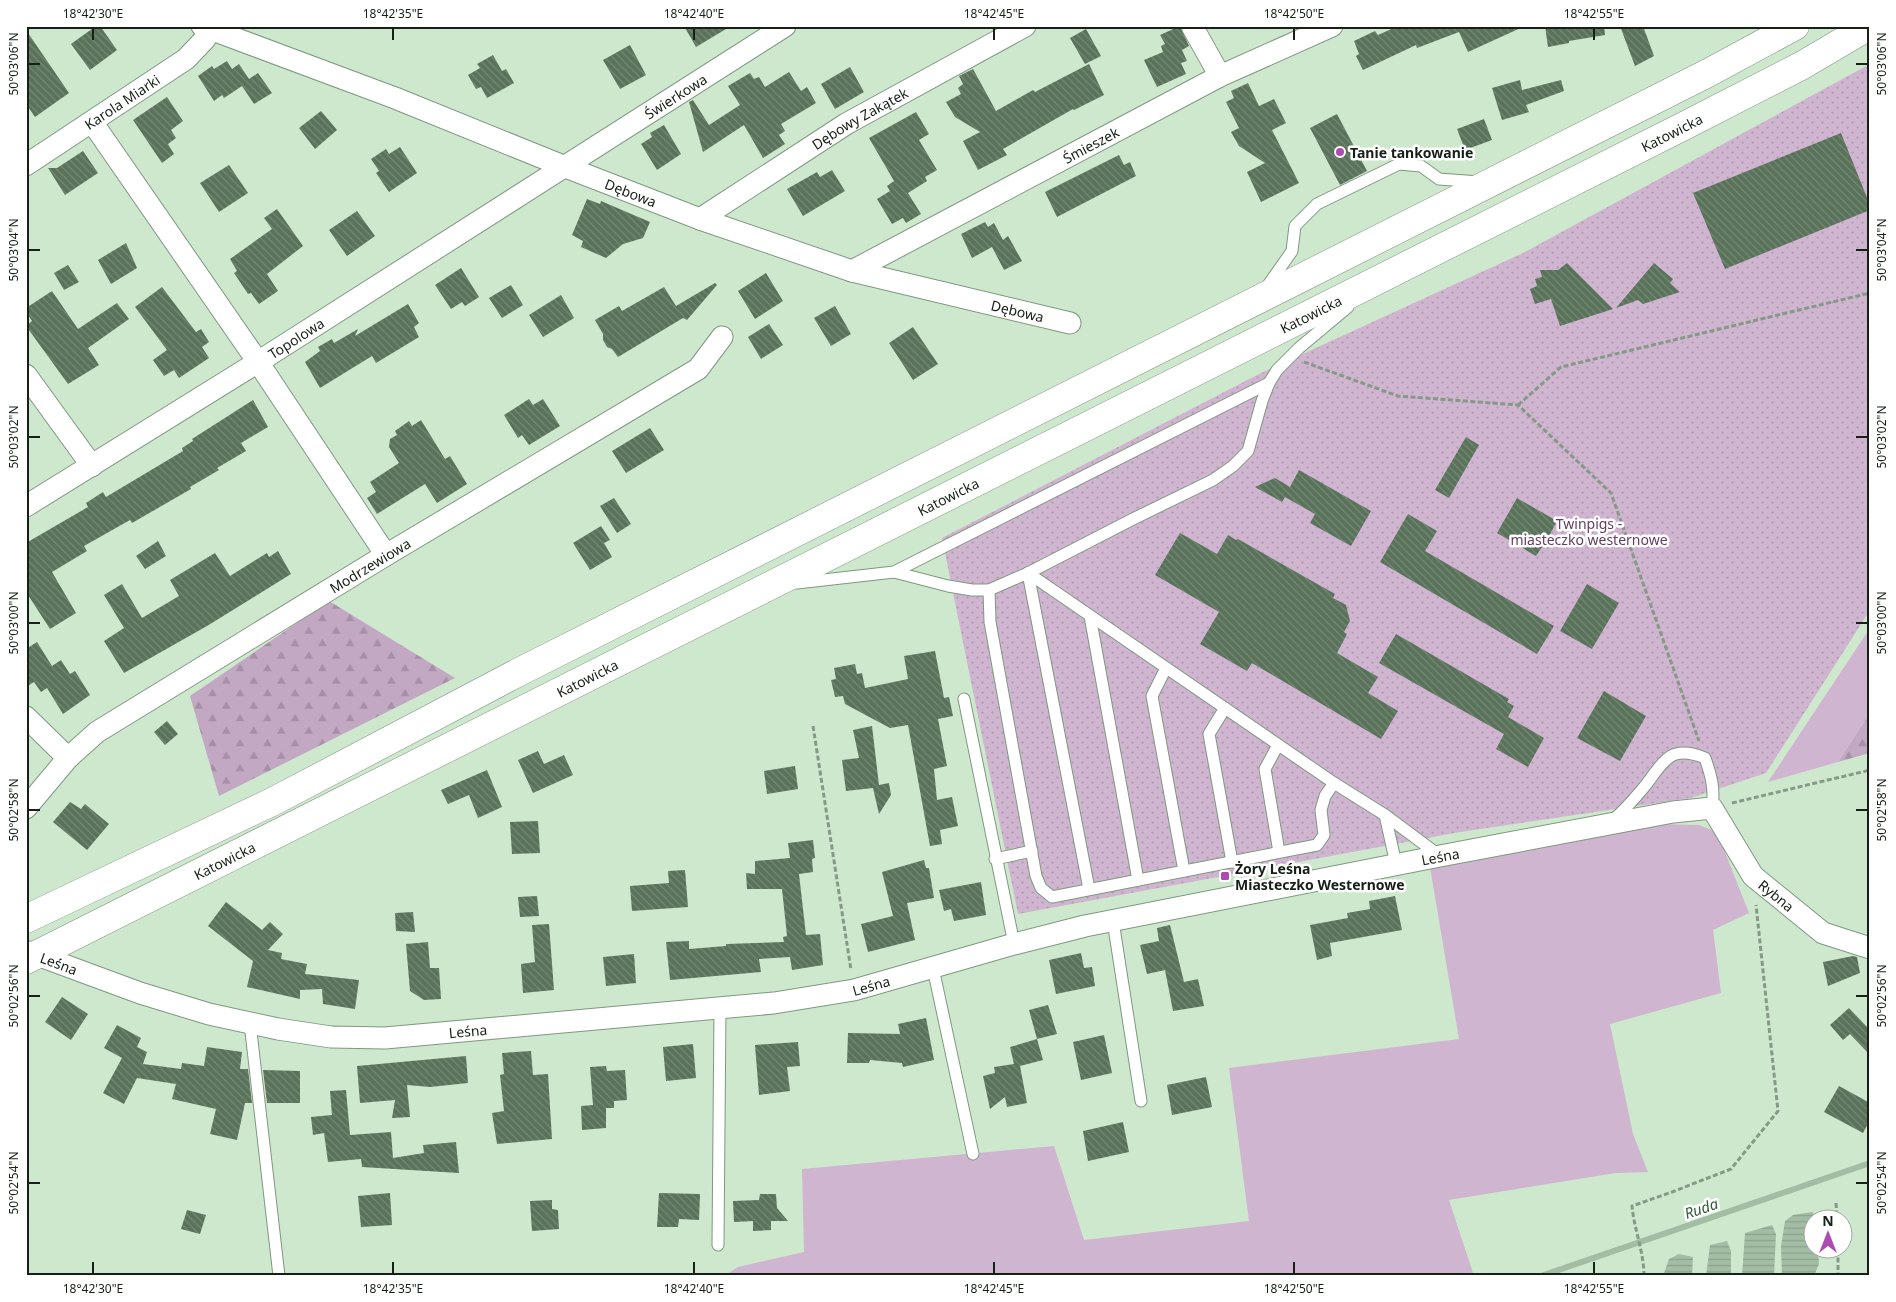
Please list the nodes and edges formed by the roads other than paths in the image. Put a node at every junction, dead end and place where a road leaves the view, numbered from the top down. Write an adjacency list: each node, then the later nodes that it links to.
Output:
1 (785, 26): 11 (street, Świerkowa)
2 (1025, 26): 13 (street, Dębowy Zakątek)
3 (1192, 26): 8 (street)
4 (1332, 26): 8 (street, Śmieszek)
5 (1795, 26): 12 (main road)
6 (1869, 26): 15 (main road, Katowicka)
7 (220, 29): 9 (street, Karola Miarki); 11 (street, Dębowa)
8 (1220, 76): 14 (street, Śmieszek)
9 (92, 122): 10 (street, Karola Miarki); 19 (street)
10 (26, 165)
11 (563, 166): 13 (street, Dębowa); 19 (street, Topolowa)
12 (1491, 183): 16 (main road); 16 (lane)
13 (700, 219): 14 (street, Dębowa)
14 (852, 271): 17 (street, Dębowa)
15 (1382, 278): 21 (lane); 27 (main road, Katowicka)
16 (1258, 300): 50 (main road)
17 (1070, 324)
18 (722, 337): 24 (street, Modrzewiowa)
19 (258, 362): 22 (street, Topolowa); 24 (street)
20 (26, 375): 22 (street)
21 (1269, 383): 25 (lane); 26 (lane)
22 (92, 466): 23 (street, Topolowa)
23 (26, 506)
24 (386, 555): 35 (street, Modrzewiowa)
25 (894, 572): 27 (lane); 28 (lane)
26 (1028, 573): 28 (lane); 29 (lane); 49 (lane)
27 (768, 588): 54 (main road, Katowicka)
28 (989, 590): 41 (lane)
29 (1090, 616): 30 (lane); 48 (lane)
30 (1166, 668): 32 (lane); 47 (lane)
31 (964, 699): 44 (lane)
32 (1225, 708): 34 (lane); 45 (lane)
33 (26, 717): 35 (street)
34 (1278, 745): 36 (lane); 42 (lane)
35 (68, 758): 37 (street, Modrzewiowa)
36 (1334, 783): 39 (lane); 42 (lane)
37 (26, 808)
38 (1712, 808): 40 (street, Leśna); 40 (lane); 53 (street, Rybna)
39 (1385, 815): 43 (lane); 46 (lane)
40 (1608, 824): 43 (street, Leśna)
41 (1032, 851): 44 (lane); 49 (lane)
42 (1279, 852): 45 (lane)
43 (1440, 856): 46 (street, Leśna)
44 (995, 859): 52 (lane)
45 (1232, 862): 47 (lane)
46 (1396, 864): 51 (street, Leśna)
47 (1184, 871): 48 (lane)
48 (1138, 880): 49 (lane)
49 (1089, 890)
50 (26, 920)
51 (1112, 921): 52 (street, Leśna); 58 (lane)
52 (1014, 944): 55 (street, Leśna)
53 (1870, 948)
54 (30, 955): 57 (street, Leśna)
55 (933, 968): 56 (street, Leśna); 59 (lane)
56 (720, 1008): 57 (street, Leśna); 60 (lane)
57 (250, 1023): 61 (lane)
58 (1141, 1101)
59 (973, 1154)
60 (718, 1245)
61 (278, 1276)

